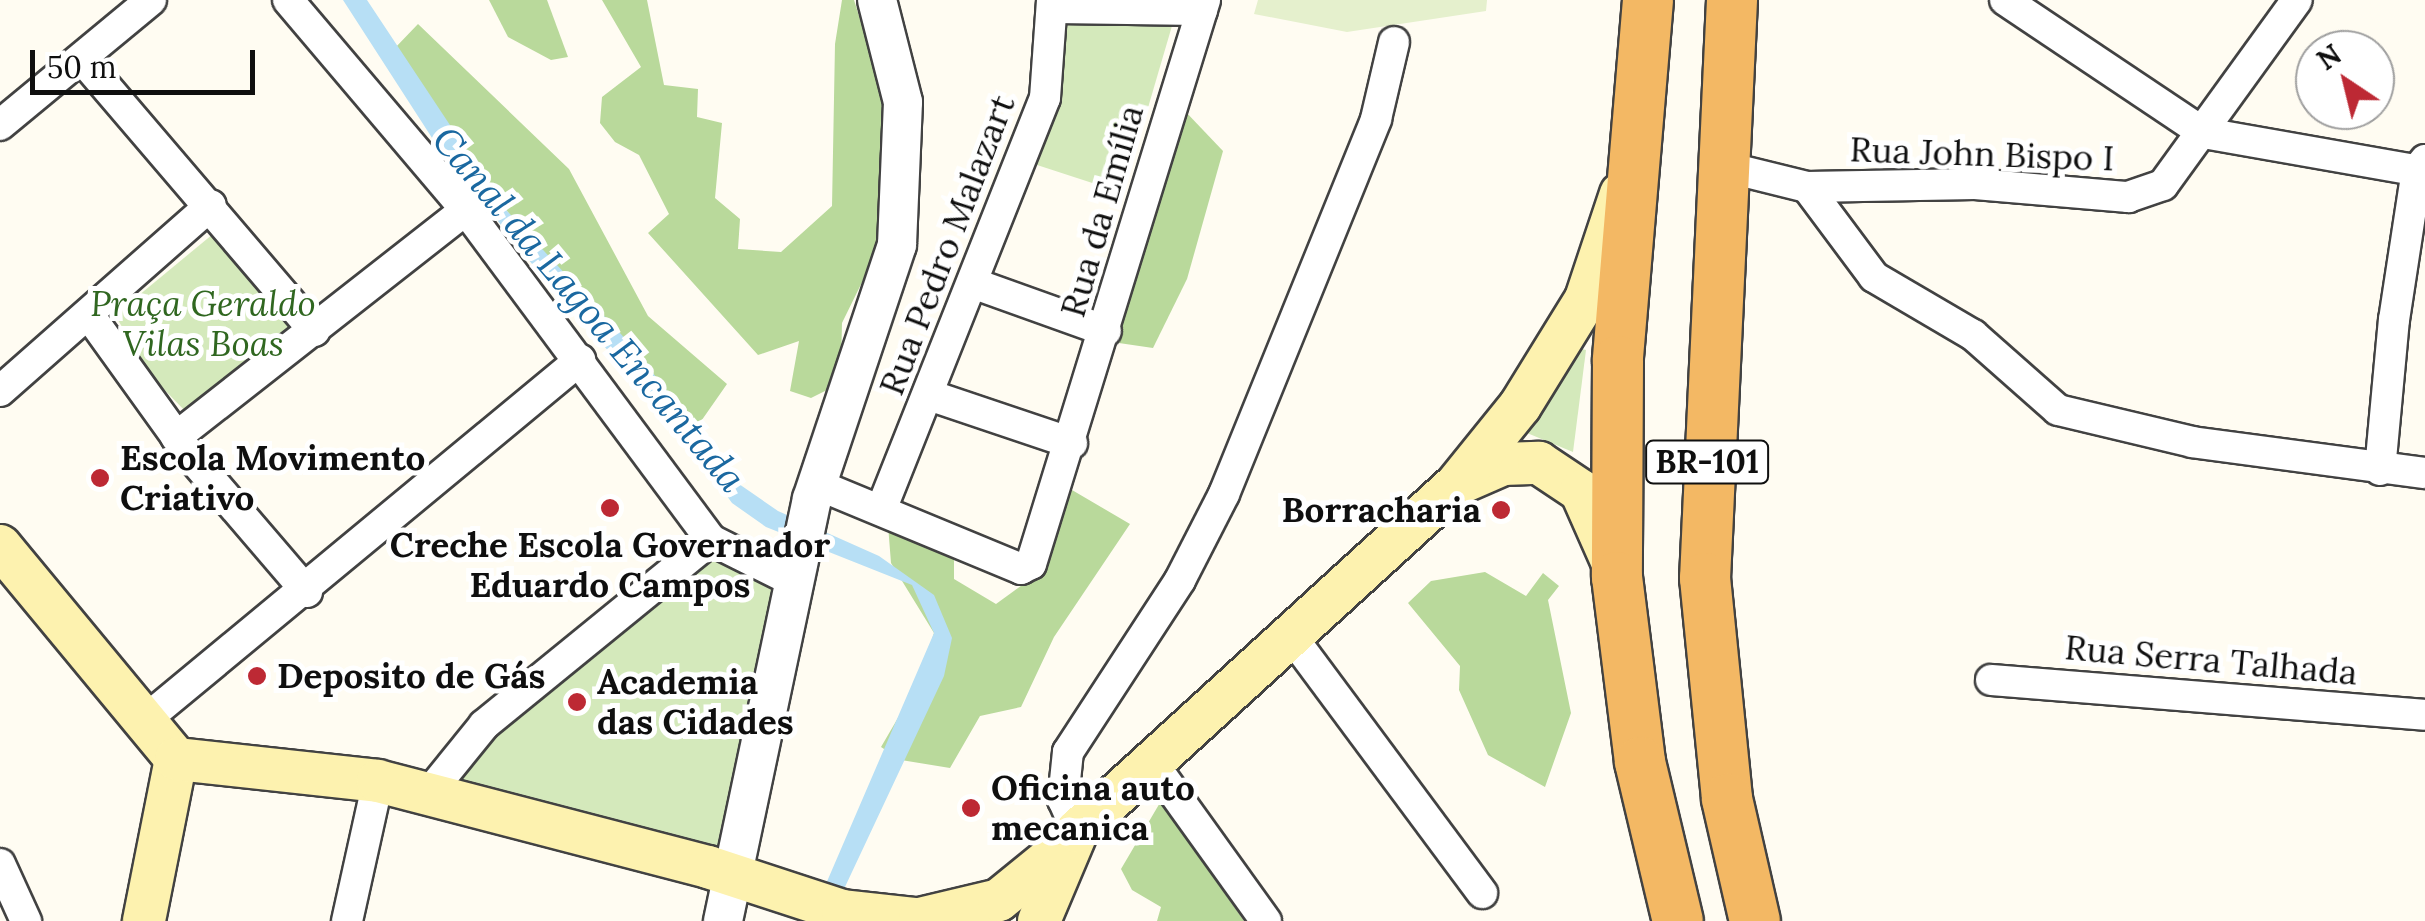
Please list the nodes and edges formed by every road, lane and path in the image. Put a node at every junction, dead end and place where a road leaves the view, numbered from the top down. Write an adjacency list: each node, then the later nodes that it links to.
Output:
1 (150, 0): 11 (street)
2 (288, 0): 19 (street)
3 (877, 0): 32 (street)
4 (1648, 0): 14 (highway, BR-101)
5 (1732, 0): 15 (highway, BR-101)
6 (2005, 0): 13 (street)
7 (2297, 0): 13 (street, Rua John Bispo I)
8 (1052, 4): 9 (street); 20 (street, Rua Pedro Malazart)
9 (1204, 5): 22 (street, Rua da Emília)
10 (1394, 42): 47 (street)
11 (84, 61): 12 (street); 18 (street)
12 (0, 125)
13 (2204, 133): 16 (street); 17 (street, Rua John Bispo I)
14 (1638, 146): 31 (main road); 36 (highway, BR-101)
15 (1722, 166): 17 (street, Rua John Bispo I); 60 (highway, BR-101)
16 (2422, 167): 29 (street)
17 (1808, 187): 29 (street)
18 (211, 205): 21 (street); 23 (street)
19 (466, 210): 23 (street); 24 (street)
20 (975, 284): 22 (street); 26 (street, Rua Pedro Malazart)
21 (89, 315): 25 (street); 27 (street)
22 (1106, 331): 28 (street, Rua da Emília)
23 (316, 332): 27 (street)
24 (580, 360): 34 (street); 38 (street)
25 (0, 391)
26 (929, 395): 28 (street); 33 (street, Rua Pedro Malazart)
27 (176, 437): 38 (street)
28 (1072, 443): 33 (street, Rua da Emília)
29 (2380, 470): 30 (street)
30 (2425, 474)
31 (1457, 484): 36 (main road); 39 (main road)
32 (814, 492): 33 (street, Rua da Emília); 37 (street)
33 (880, 510)
34 (711, 540): 37 (street); 46 (street)
35 (0, 546): 42 (main road)
36 (1617, 577): 59 (highway, BR-101)
37 (793, 580): 49 (street)
38 (308, 592): 42 (street)
39 (1292, 637): 44 (main road); 50 (street)
40 (1991, 680): 41 (street, Rua Serra Talhada)
41 (2425, 715)
42 (145, 720): 43 (main road)
43 (176, 759): 45 (main road); 54 (main road)
44 (1151, 761): 47 (main road); 58 (street)
45 (378, 781): 46 (main road); 55 (street)
46 (429, 794): 49 (main road)
47 (1073, 837): 52 (main road); 57 (main road)
48 (0, 864): 53 (street)
49 (736, 875): 51 (main road); 56 (street)
50 (1482, 893)
51 (837, 911): 52 (main road)
52 (927, 920)
53 (26, 921)
54 (144, 921)
55 (347, 921)
56 (723, 921)
57 (1040, 921)
58 (1266, 921)
59 (1678, 921)
60 (1755, 921)

